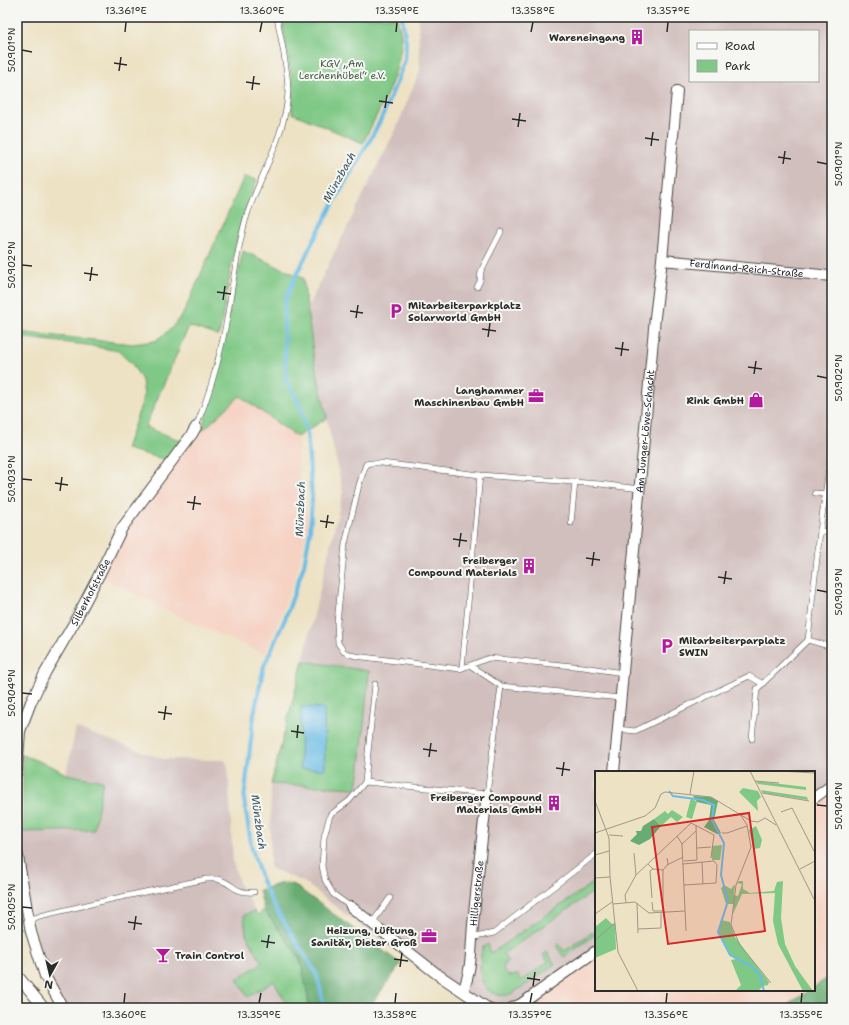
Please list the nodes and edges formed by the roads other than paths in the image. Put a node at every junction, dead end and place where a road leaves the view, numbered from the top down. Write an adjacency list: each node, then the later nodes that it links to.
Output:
1 (276, 17): 7 (lane)
2 (677, 91): 4 (street, Am Junger-Löwe-Schacht)
3 (501, 232): 6 (lane)
4 (662, 260): 5 (street, Ferdinand-Reich-Straße); 11 (street, Am Junger-Löwe-Schacht)
5 (832, 276)
6 (477, 287)
7 (196, 427): 29 (street, Silberhofstraße)
8 (832, 447): 13 (lane)
9 (480, 475): 10 (lane); 20 (lane); 20 (lane)
10 (575, 482): 11 (lane); 14 (lane)
11 (640, 489): 21 (street, Am Junger-Löwe-Schacht)
12 (816, 492): 13 (lane)
13 (826, 494): 15 (lane)
14 (571, 523)
15 (820, 531): 16 (lane); 17 (lane)
16 (832, 532)
17 (808, 640): 18 (lane); 23 (lane)
18 (832, 647)
19 (470, 666): 20 (lane); 21 (lane); 24 (lane)
20 (462, 668)
21 (623, 673): 25 (street, Am Junger-Löwe-Schacht)
22 (375, 684): 30 (lane)
23 (763, 684): 26 (lane); 27 (lane)
24 (501, 686): 25 (lane); 32 (lane)
25 (620, 698): 26 (street, Am Junger-Löwe-Schacht)
26 (618, 729): 28 (street, Am Junger-Löwe-Schacht)
27 (752, 739)
28 (614, 771)
29 (17, 772)
30 (365, 782): 32 (lane); 38 (lane)
31 (832, 785): 33 (street)
32 (487, 794): 41 (street, Hilligerstraße)
33 (815, 797)
34 (17, 851): 39 (street)
35 (595, 855): 41 (lane)
36 (254, 892): 39 (lane)
37 (390, 898): 40 (lane)
38 (351, 907): 40 (street)
39 (30, 920): 46 (street)
40 (372, 923): 44 (street)
41 (471, 938): 44 (street, Hilligerstraße)
42 (595, 952): 48 (street)
43 (17, 975): 45 (street)
44 (463, 991): 47 (street)
45 (44, 1008)
46 (63, 1008)
47 (489, 1008)
48 (512, 1008)

